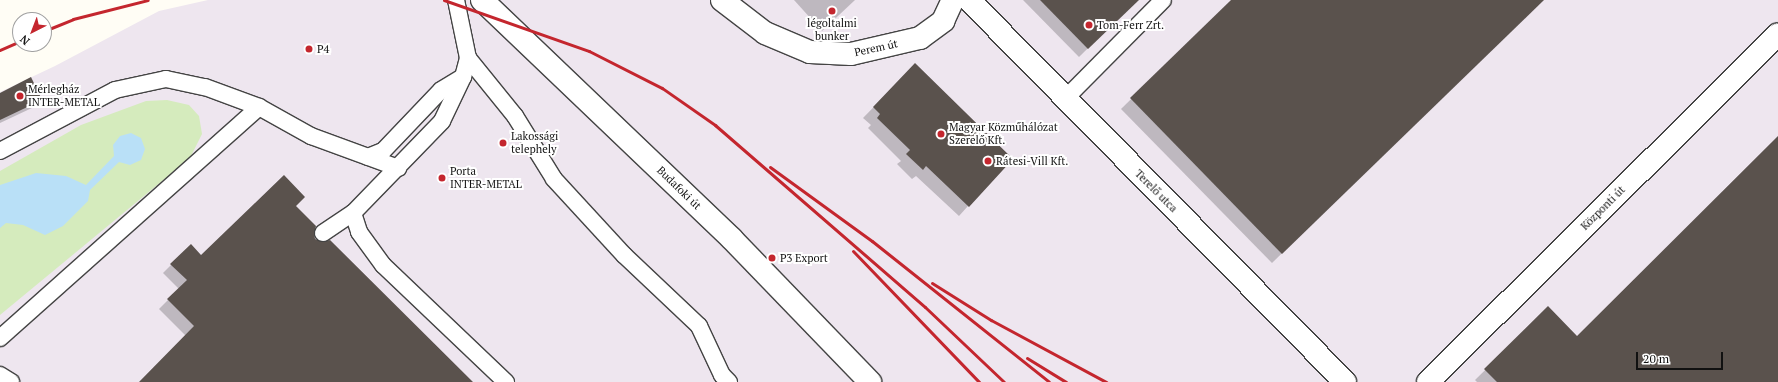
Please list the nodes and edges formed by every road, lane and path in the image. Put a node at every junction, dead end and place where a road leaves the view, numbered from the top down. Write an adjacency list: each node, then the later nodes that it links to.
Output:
1 (456, 0): 8 (lane)
2 (482, 0): 22 (street, Budafoki út)
3 (722, 0): 4 (street, Perem út)
4 (953, 0)
5 (968, 0): 10 (street, Terelő utca)
6 (1163, 0): 10 (lane)
7 (1778, 35): 24 (street, Központi út)
8 (468, 58): 9 (lane); 21 (lane)
9 (463, 77): 13 (lane); 14 (lane)
10 (1065, 99): 23 (street, Terelő utca)
11 (259, 107): 12 (lane); 13 (lane); 17 (lane)
12 (0, 151)
13 (368, 157): 14 (lane)
14 (398, 168): 15 (lane)
15 (353, 213): 16 (lane); 20 (lane)
16 (323, 233)
17 (0, 338)
18 (0, 375): 19 (lane)
19 (11, 382)
20 (506, 382)
21 (729, 382)
22 (870, 382)
23 (1345, 382)
24 (1428, 382)

